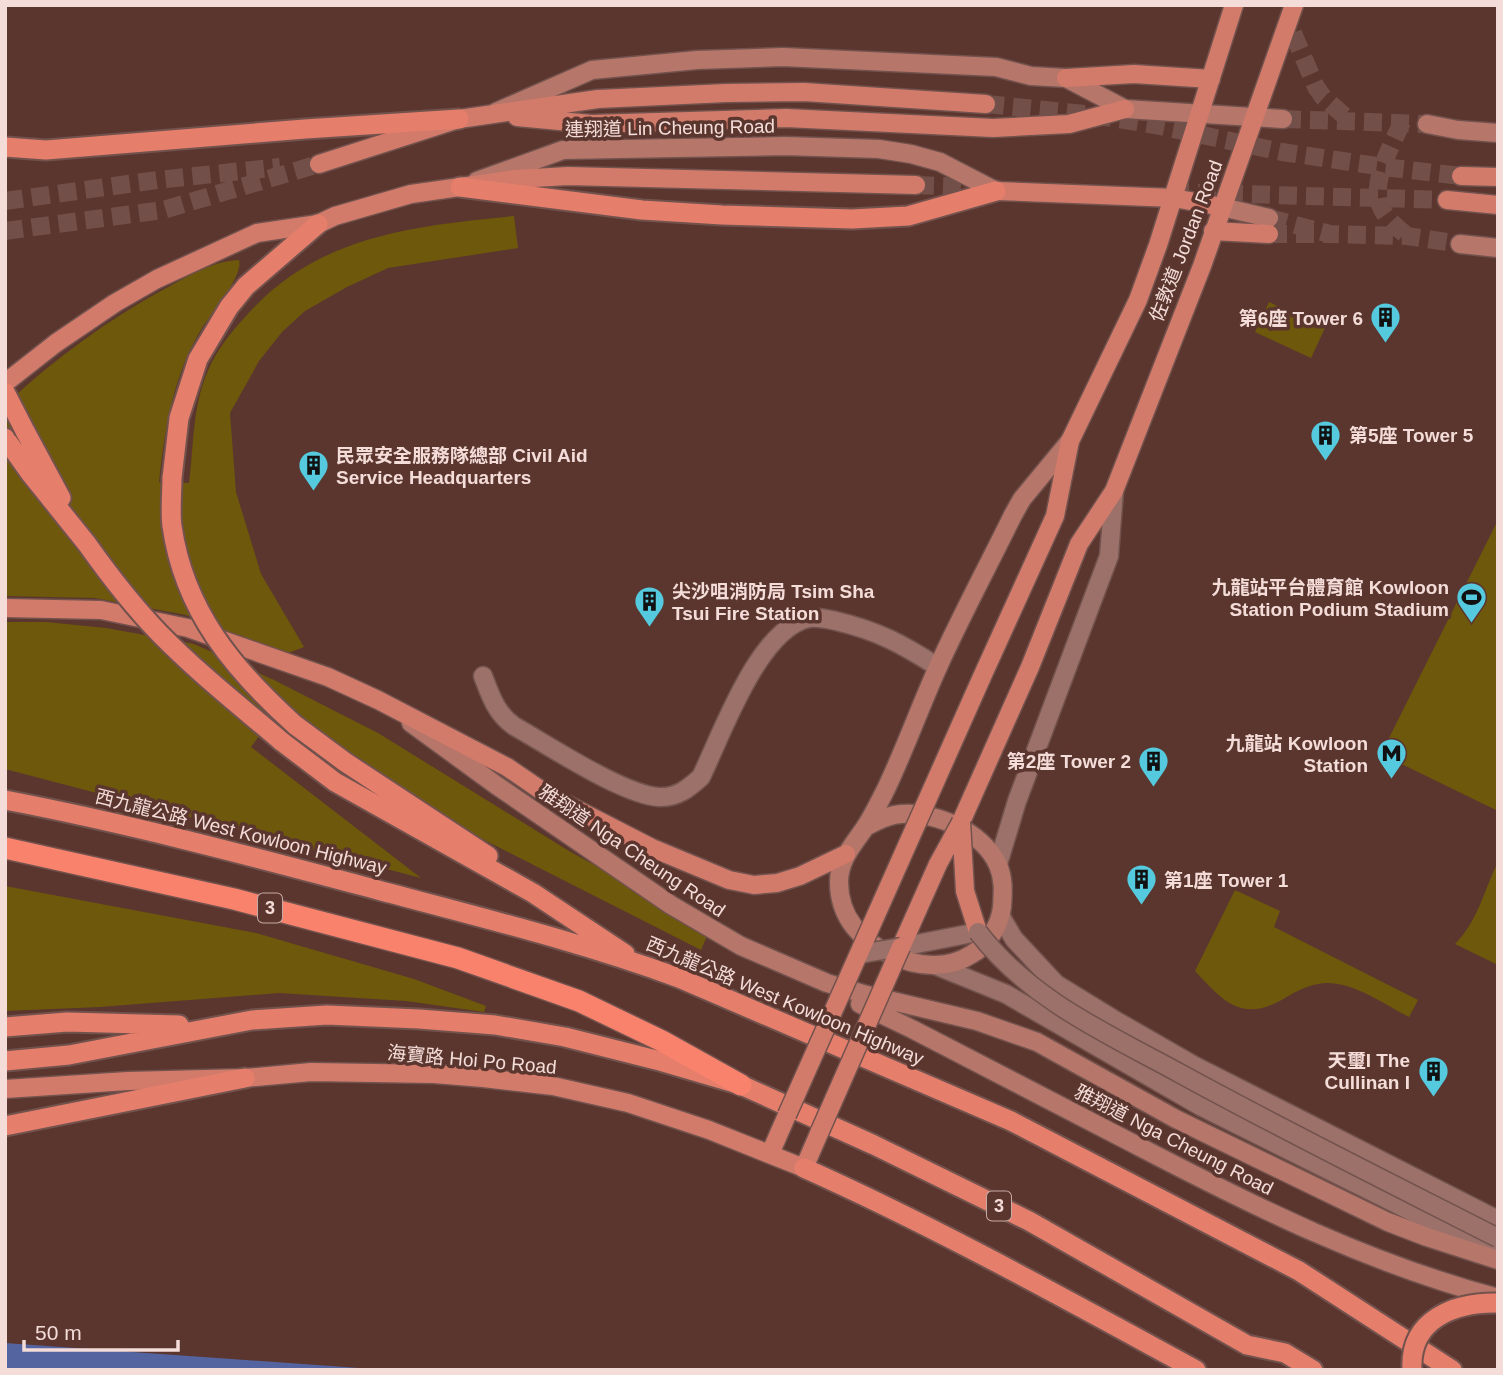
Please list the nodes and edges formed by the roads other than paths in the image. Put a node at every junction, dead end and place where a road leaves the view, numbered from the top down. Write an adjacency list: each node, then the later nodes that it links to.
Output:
1 (1234, 5): 4 (main road, 佐敦道 Jordan Road)
2 (1292, 19): 9 (main road, 佐敦道 Jordan Road)
3 (1066, 78): 4 (main road); 6 (main road); 8 (main road)
4 (1211, 79): 7 (main road, 佐敦道 Jordan Road)
5 (986, 104): 8 (main road)
6 (1125, 108): 7 (main road); 8 (main road)
7 (1200, 112): 9 (main road); 21 (main road, 佐敦道 Jordan Road)
8 (493, 113): 11 (main road)
9 (1255, 118): 10 (main road); 24 (main road, 佐敦道 Jordan Road)
10 (1283, 119)
11 (458, 120): 14 (highway); 15 (main road)
12 (1427, 124): 13 (main road)
13 (1498, 134)
14 (5, 147)
15 (319, 164)
16 (1461, 176): 17 (main road)
17 (1498, 177)
18 (916, 186): 19 (main road)
19 (460, 187): 20 (highway); 20 (main road, 連翔道 Lin Cheung Road); 25 (main road, 連翔道 Lin Cheung Road)
20 (996, 191): 21 (main road, 連翔道 Lin Cheung Road)
21 (1174, 198): 24 (main road, 連翔道 Lin Cheung Road); 32 (main road, 佐敦道 Jordan Road)
22 (1447, 200): 23 (main road)
23 (1498, 205)
24 (1222, 207): 26 (main road, 佐敦道 Jordan Road); 26 (main road)
25 (318, 225): 29 (main road, 連翔道 Lin Cheung Road); 45 (highway, bridge)
26 (1213, 231): 33 (main road, 佐敦道 Jordan Road)
27 (1460, 244): 28 (main road)
28 (1498, 248)
29 (5, 383)
30 (5, 392): 34 (highway, bridge)
31 (5, 438): 34 (highway)
32 (1070, 442): 36 (main road, 佐敦道 Jordan Road); 49 (main road, 佐敦道 Jordan Road, bridge)
33 (1115, 491): 40 (main road, 佐敦道 Jordan Road); 44 (street, 佐敦道 Jordan Road)
34 (87, 544): 45 (highway, bridge)
35 (5, 608): 38 (main road, 雅翔道 Nga Cheung Road)
36 (938, 667): 37 (street); 41 (main road, 佐敦道 Jordan Road)
37 (482, 676)
38 (378, 700): 43 (main road); 65 (main road, 雅翔道 Nga Cheung Road)
39 (5, 800): 50 (highway, 西九龍公路 West Kowloon Highway / 3)
40 (961, 821): 47 (main road, bridge); 48 (main road, 佐敦道 Jordan Road, bridge)
41 (865, 827): 43 (main road, 佐敦道 Jordan Road); 44 (main road)
42 (5, 848): 58 (highway, 3)
43 (846, 854): 51 (main road, 佐敦道 Jordan Road)
44 (998, 864): 46 (main road, 佐敦道 Jordan Road)
45 (533, 893): 50 (highway)
46 (1001, 917): 51 (main road, 佐敦道 Jordan Road); 63 (street)
47 (978, 932): 48 (street); 64 (street, bridge)
48 (901, 947): 49 (street, bridge); 53 (main road, 佐敦道 Jordan Road, bridge)
49 (860, 954): 52 (main road, 佐敦道 Jordan Road, bridge)
50 (636, 962): 70 (highway, 西九龍公路 West Kowloon Highway / 3)
51 (937, 966): 65 (street)
52 (841, 994): 53 (main road, 雅翔道 Nga Cheung Road); 61 (main road, 佐敦道 Jordan Road, bridge)
53 (872, 1010): 62 (main road, 佐敦道 Jordan Road, bridge); 66 (main road, 雅翔道 Nga Cheung Road)
54 (215, 1026): 55 (highway); 56 (highway); 58 (highway)
55 (5, 1027)
56 (5, 1061)
57 (244, 1078): 59 (main road, 海寶路 Hoi Po Road); 60 (highway); 61 (main road, 海寶路 Hoi Po Road)
58 (741, 1085): 68 (highway, 3)
59 (5, 1088)
60 (5, 1126)
61 (770, 1154): 62 (main road, 海寶路 Hoi Po Road)
62 (804, 1168): 67 (highway)
63 (1498, 1220)
64 (1498, 1238)
65 (1498, 1257)
66 (1498, 1301): 69 (highway, bridge)
67 (1196, 1370)
68 (1313, 1370)
69 (1412, 1370)
70 (1452, 1370)

